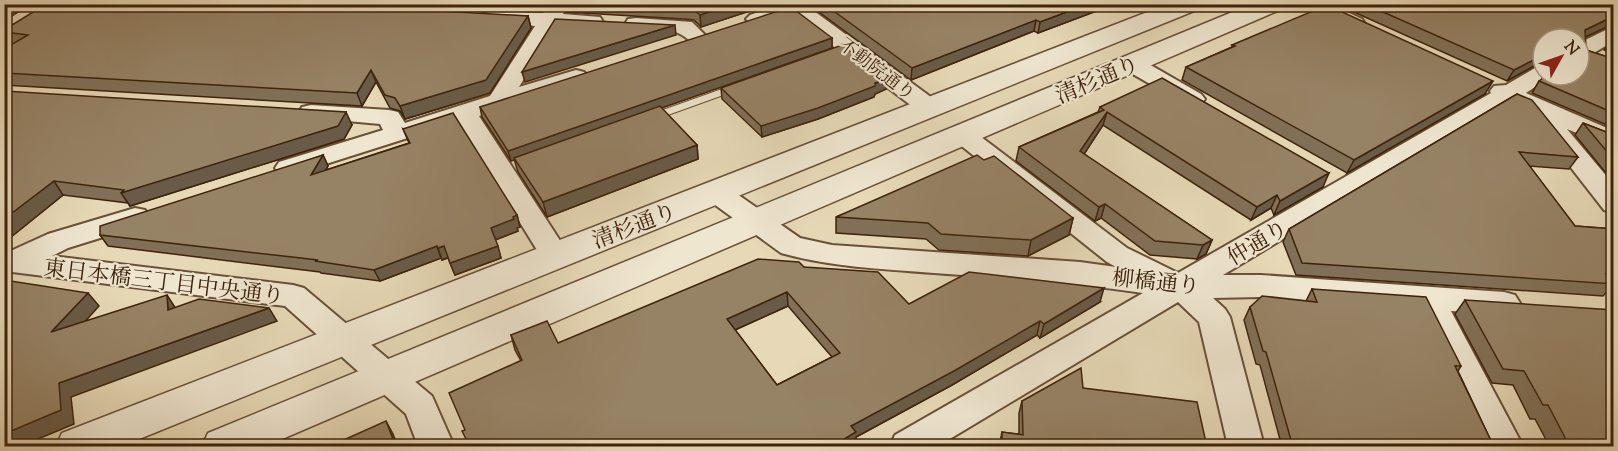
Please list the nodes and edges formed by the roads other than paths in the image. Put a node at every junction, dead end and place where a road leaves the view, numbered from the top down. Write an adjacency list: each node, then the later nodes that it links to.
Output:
1 (1191, 4): 21 (street, 清杉通り)
2 (1274, 4): 14 (street, 清杉通り)
3 (1312, 4): 9 (street)
4 (799, 6): 7 (street); 21 (street, 不動院通り)
5 (554, 12): 6 (street); 7 (street); 19 (street)
6 (468, 16)
7 (715, 32): 11 (street)
8 (1614, 32): 10 (street)
9 (1376, 34)
10 (1591, 45)
11 (664, 48)
12 (1591, 55): 13 (street)
13 (1603, 60)
14 (1132, 64): 23 (street); 27 (street, 清杉通り)
15 (598, 69): 19 (street)
16 (1531, 77): 18 (street, 仲通り)
17 (748, 83): 25 (lane)
18 (1497, 88): 20 (street); 36 (street, 仲通り)
19 (499, 101): 24 (street)
20 (1535, 106): 28 (street); 31 (street)
21 (930, 108): 30 (street, 清杉通り)
22 (285, 111): 26 (street)
23 (1214, 111)
24 (464, 112): 26 (street); 34 (street)
25 (636, 123)
26 (398, 133): 29 (street)
27 (963, 135): 33 (street, 清杉通り); 36 (street)
28 (1614, 141)
29 (262, 176)
30 (717, 193): 33 (street, 柳橋通り); 34 (street, 清杉通り)
31 (1614, 204)
32 (160, 209): 35 (street)
33 (758, 222): 36 (street, 柳橋通り); 40 (street, 清杉通り)
34 (555, 256): 39 (street, 清杉通り)
35 (8, 264): 39 (street, 東日本橋三丁目中央通り)
36 (1181, 287): 37 (street, 柳橋通り); 41 (street, 仲通り); 45 (street)
37 (1429, 298): 38 (street, 柳橋通り); 46 (street)
38 (1533, 305)
39 (344, 340): 40 (street, 東日本橋三丁目中央通り); 42 (street, 清杉通り)
40 (387, 377): 43 (street, 清杉通り); 44 (street, 東日本橋三丁目中央通り)
41 (913, 445)
42 (77, 447)
43 (223, 447)
44 (436, 447)
45 (1246, 447)
46 (1505, 447)

